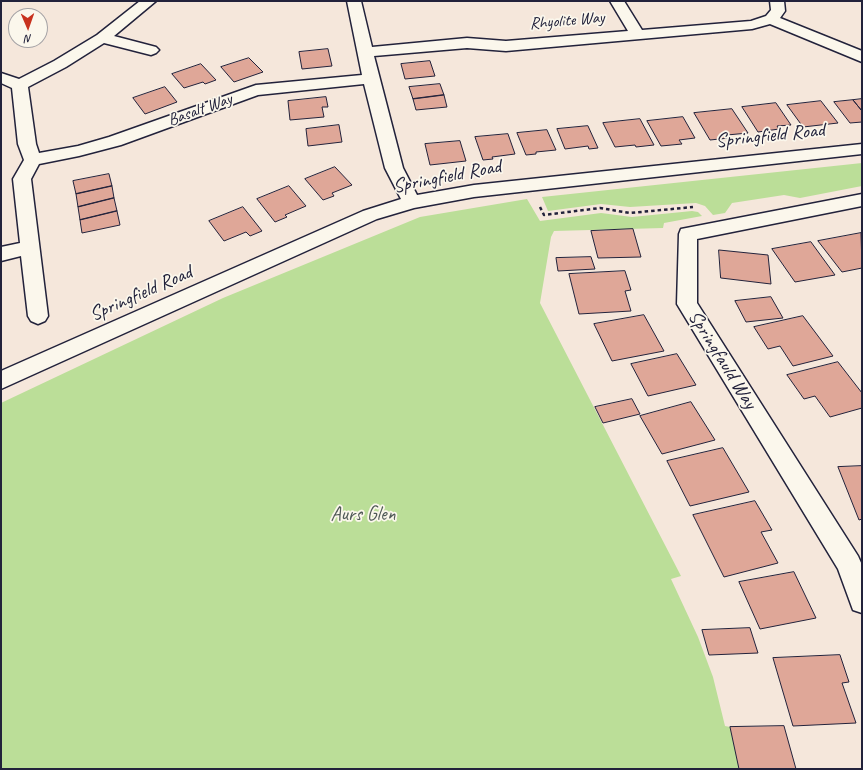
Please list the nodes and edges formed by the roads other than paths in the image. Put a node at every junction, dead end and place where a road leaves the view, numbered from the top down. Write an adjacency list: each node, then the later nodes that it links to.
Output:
1 (149, 1): 7 (street)
2 (354, 1): 9 (street)
3 (617, 1): 6 (street)
4 (777, 1): 5 (street)
5 (771, 19): 6 (street, Rhyolite Way); 10 (street)
6 (637, 34): 9 (street, Rhyolite Way)
7 (102, 38): 8 (street); 13 (street)
8 (151, 50)
9 (365, 52): 12 (street)
10 (862, 57)
11 (1, 78): 13 (street)
12 (371, 79): 15 (street, Basalt Way); 17 (street)
13 (20, 85): 15 (street)
14 (862, 149): 17 (street, Springfield Road)
15 (33, 160): 18 (street)
16 (862, 200): 22 (street, Springfauld Way)
17 (412, 202): 21 (street, Springfield Road)
18 (30, 248): 19 (street); 20 (street)
19 (1, 254)
20 (38, 316)
21 (1, 380)
22 (855, 564): 23 (street, Springfauld Way)
23 (862, 601)

